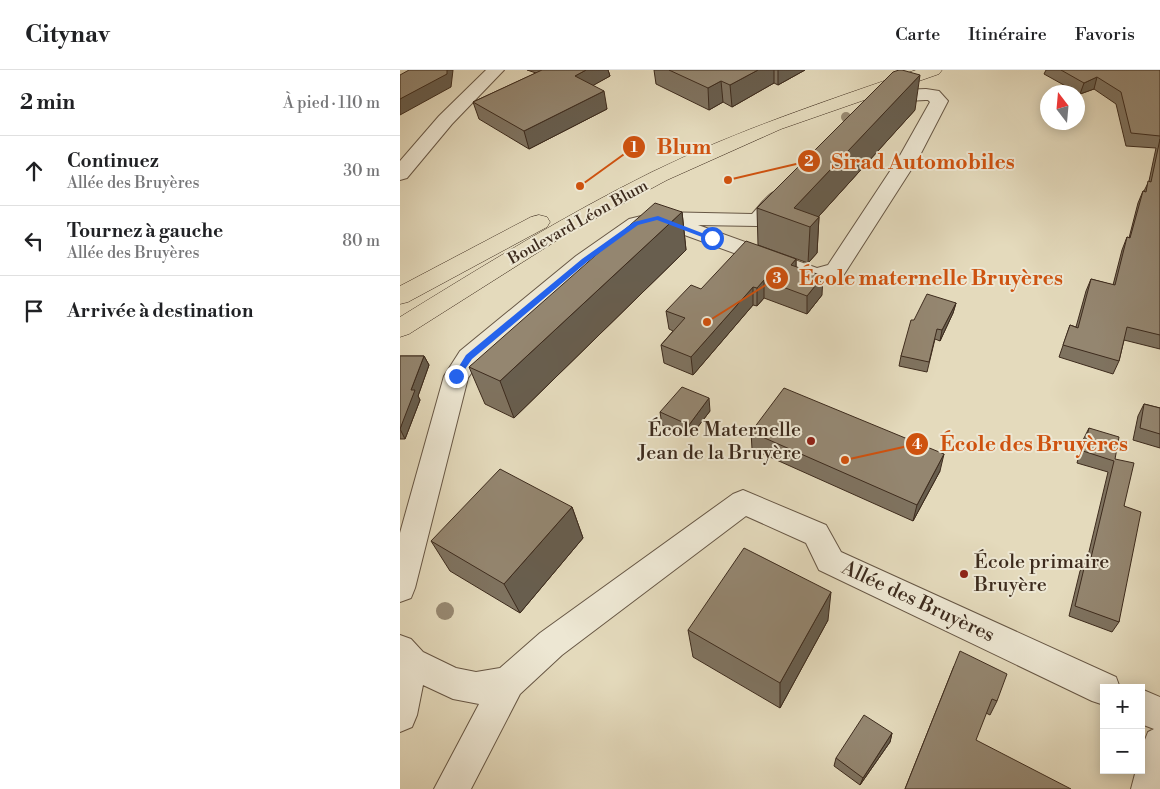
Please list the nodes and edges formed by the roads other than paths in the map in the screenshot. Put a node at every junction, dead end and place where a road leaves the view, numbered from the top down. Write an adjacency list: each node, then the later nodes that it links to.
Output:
1 (496, 70): 5 (street)
2 (896, 70): 10 (main road, Boulevard Léon Blum)
3 (934, 70): 11 (main road, Boulevard Léon Blum)
4 (855, 118): 9 (street)
5 (418, 150): 6 (street); 7 (street)
6 (441, 151)
7 (400, 174)
8 (796, 179): 9 (street)
9 (658, 218): 12 (street)
10 (400, 296)
11 (400, 328)
12 (400, 588)
13 (406, 657): 14 (street); 17 (street)
14 (508, 683): 15 (street, Allée des Bruyères); 20 (street, Allée des Bruyères)
15 (1100, 687)
16 (1145, 708): 18 (street)
17 (400, 715)
18 (1160, 715)
19 (1160, 744): 21 (street)
20 (452, 789)
21 (1149, 789)

